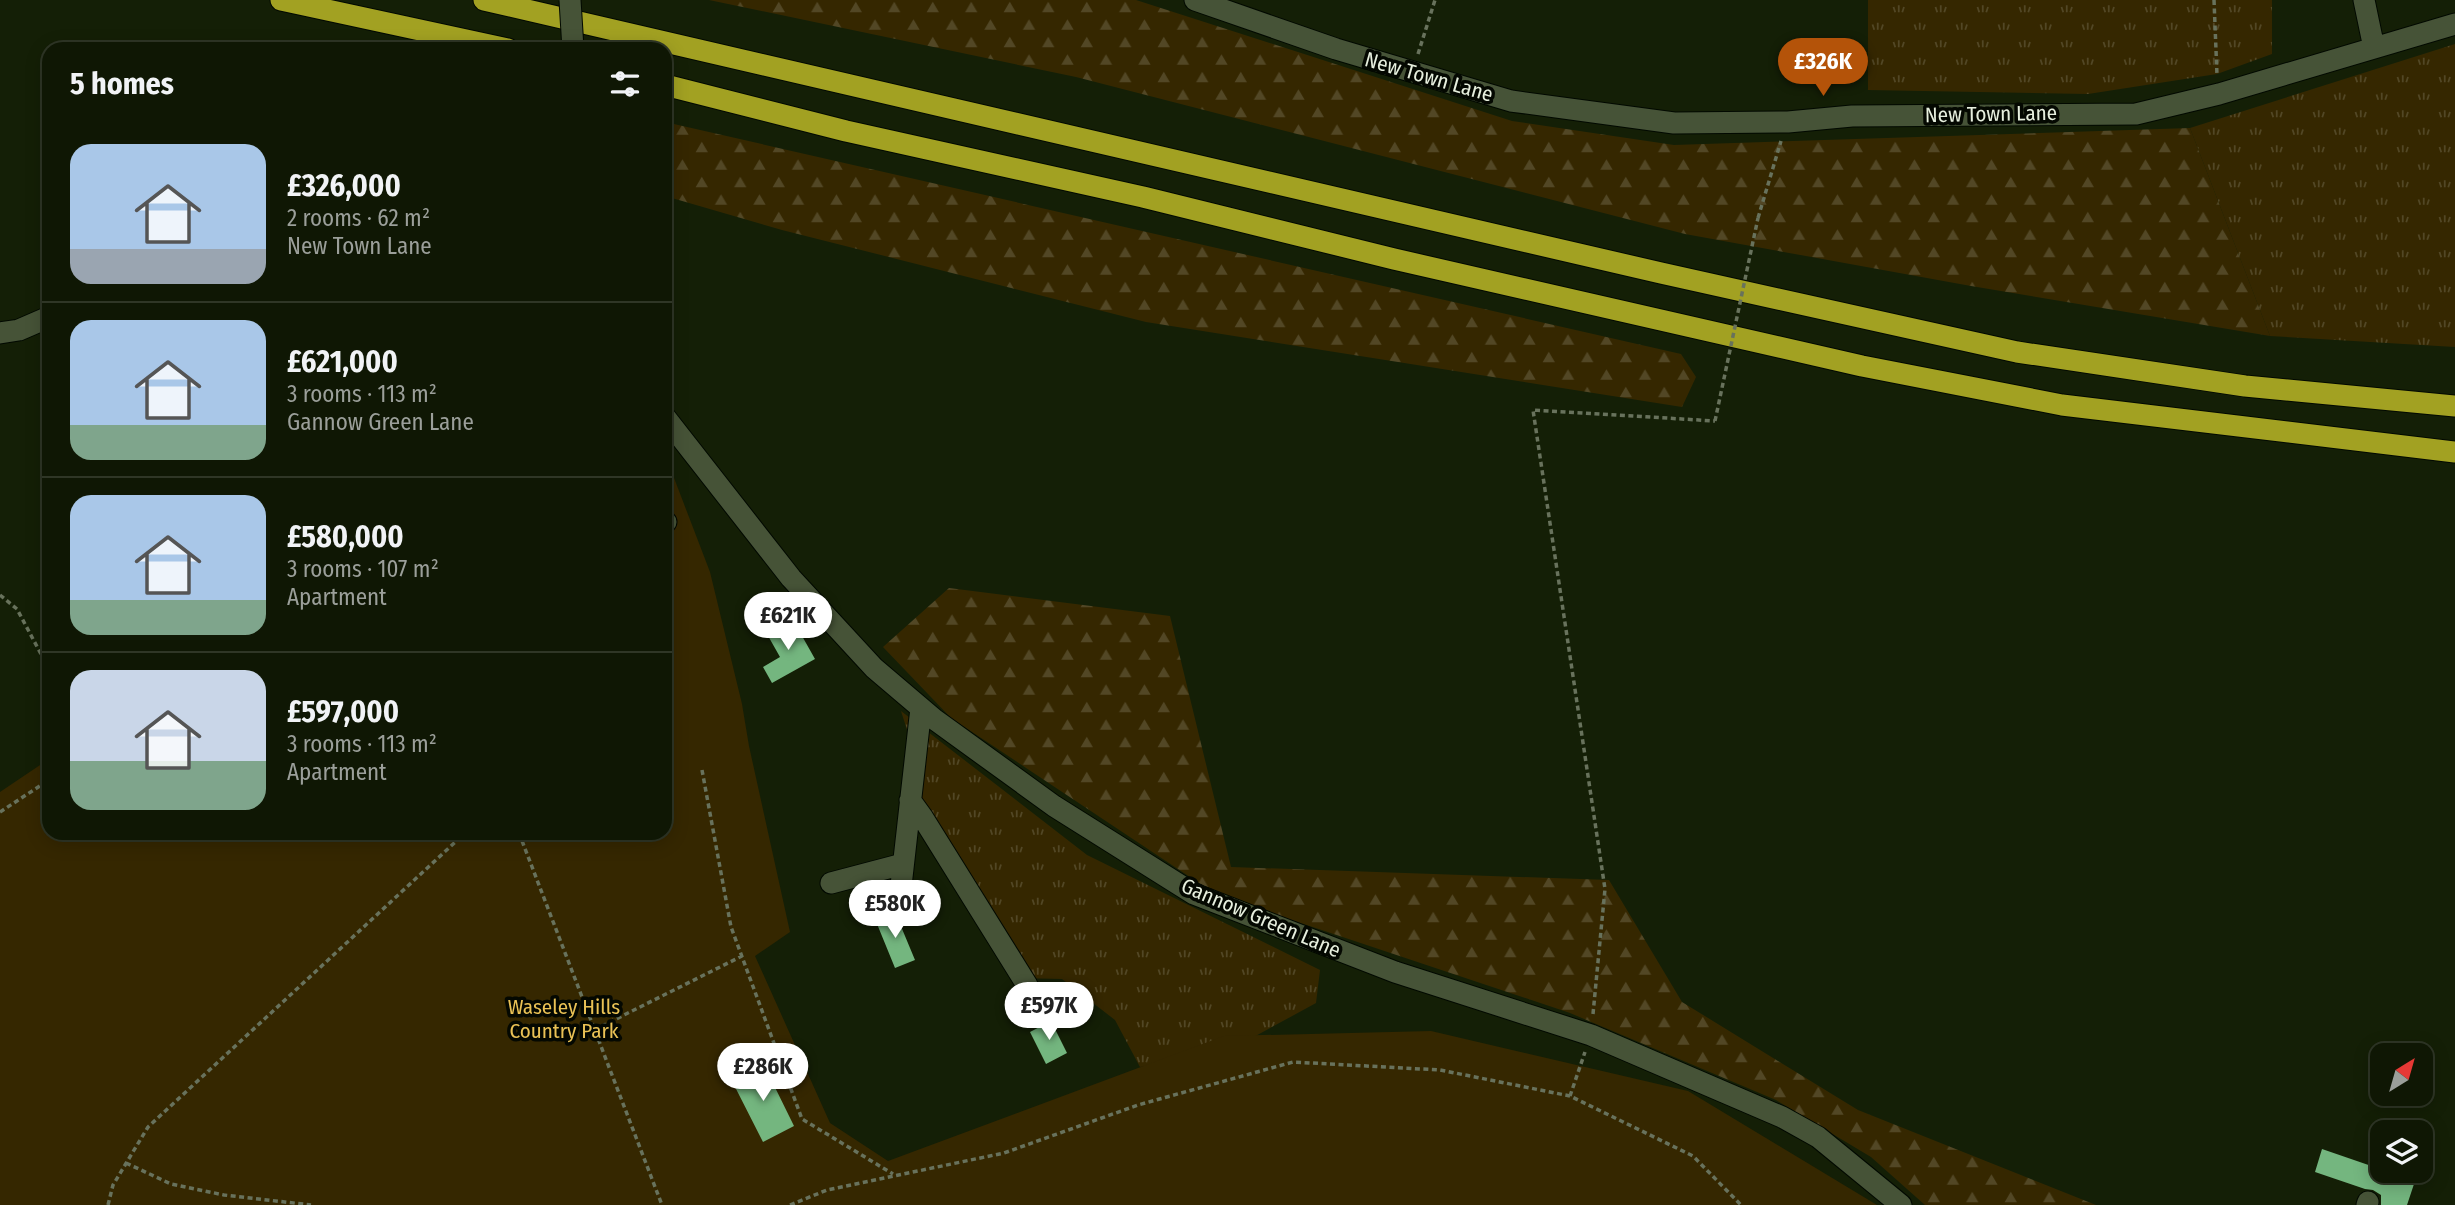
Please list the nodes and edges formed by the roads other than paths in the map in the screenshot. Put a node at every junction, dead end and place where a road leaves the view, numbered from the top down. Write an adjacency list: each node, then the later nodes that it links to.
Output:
1 (281, 0): 7 (highway)
2 (484, 0): 9 (highway)
3 (570, 0): 8 (street, bridge)
4 (1195, 0): 11 (street, New Town Lane)
5 (2364, 0): 11 (street)
6 (2455, 24): 11 (street, New Town Lane)
7 (476, 42)
8 (573, 42)
9 (665, 42)
10 (672, 44): 15 (highway)
11 (2374, 48)
12 (672, 87): 17 (highway)
13 (42, 320): 14 (street)
14 (0, 333)
15 (2455, 406)
16 (672, 426): 18 (street, Gannow Green Lane)
17 (2455, 452)
18 (921, 708): 19 (street); 24 (street, Gannow Green Lane)
19 (910, 800): 20 (street); 23 (street)
20 (904, 864): 21 (street); 22 (street)
21 (831, 883)
22 (901, 886)
23 (1027, 985)
24 (1901, 1205)

